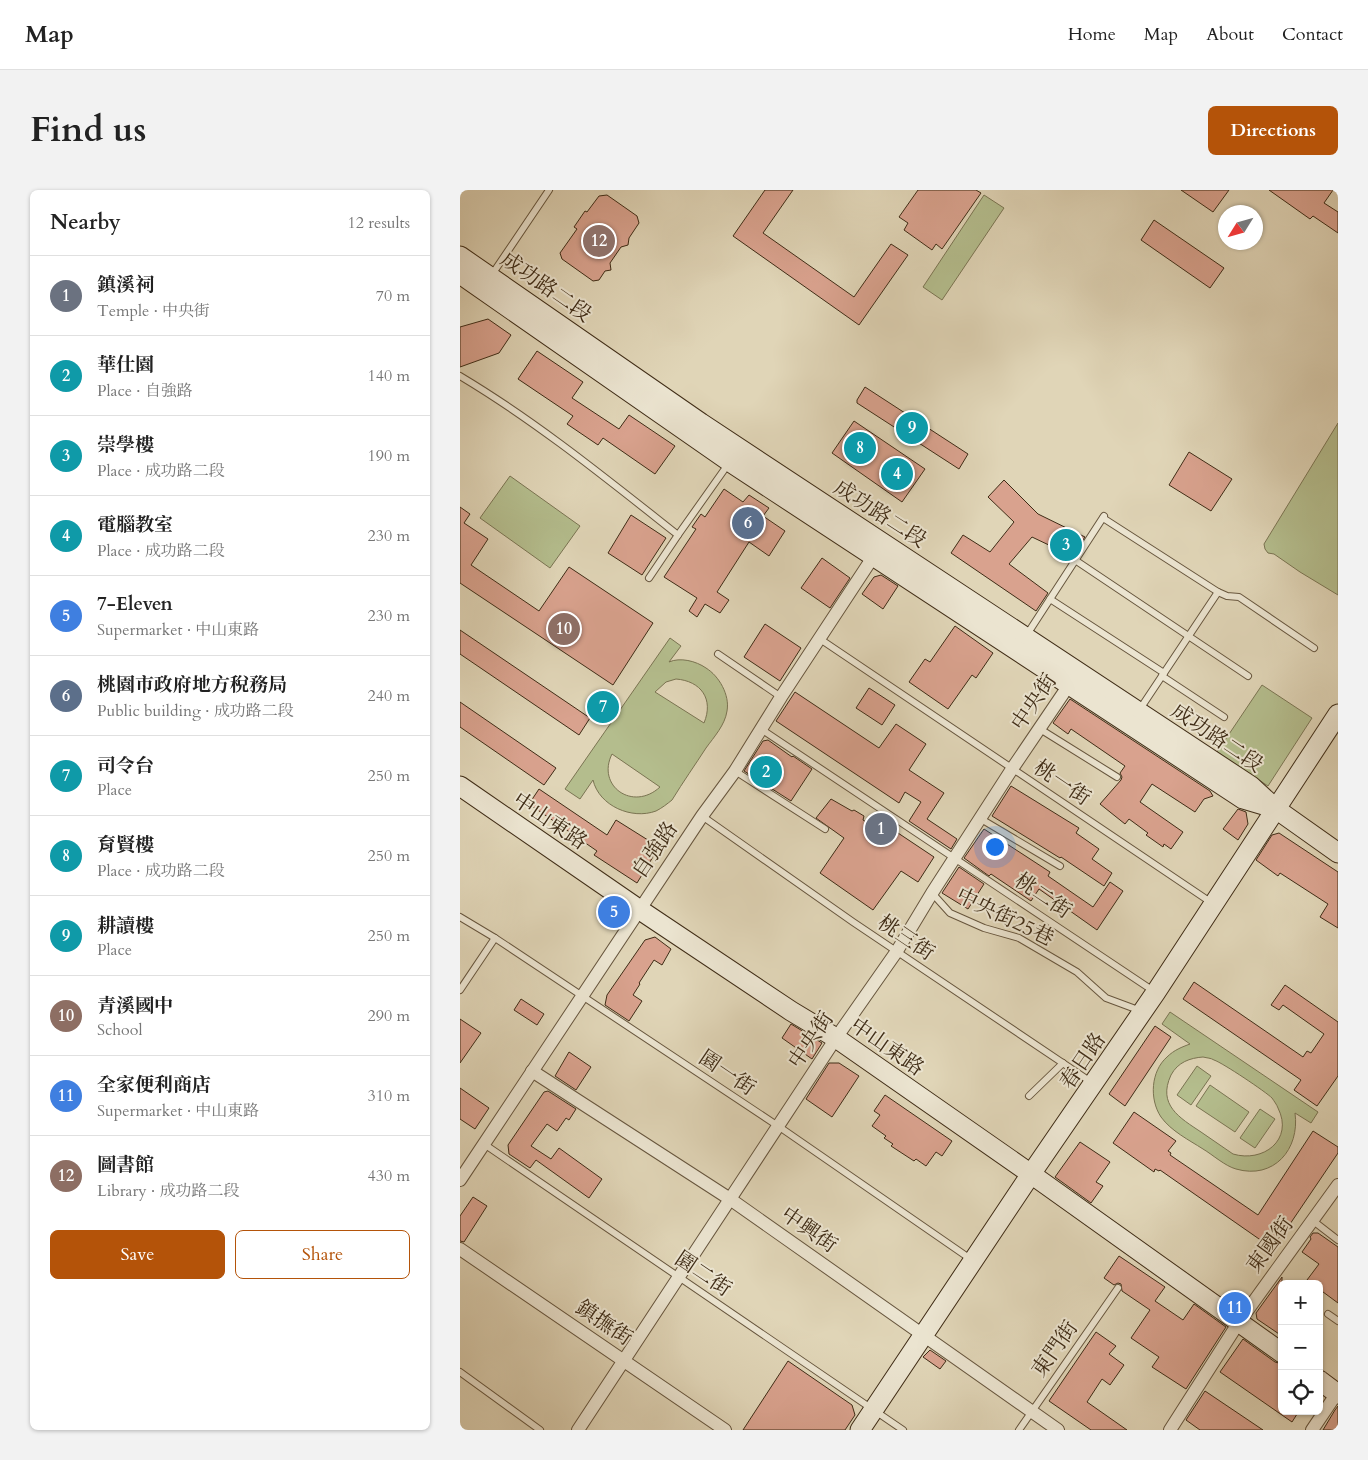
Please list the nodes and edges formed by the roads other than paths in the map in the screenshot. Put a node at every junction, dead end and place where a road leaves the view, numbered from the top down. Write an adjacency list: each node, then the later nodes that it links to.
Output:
1 (549, 190): 3 (lane)
2 (463, 269): 3 (street, 成功路二段)
3 (487, 283): 5 (street, 成功路二段); 6 (street, 成功路二段)
4 (460, 376): 7 (lane)
5 (730, 462): 6 (street, 成功路二段); 7 (lane)
6 (751, 466): 8 (street, 成功路二段)
7 (678, 535): 10 (lane)
8 (878, 549): 14 (street, 成功路二段); 15 (street, 自強路); 20 (street, 成功路二段)
9 (1075, 560): 11 (lane); 12 (lane); 13 (lane)
10 (649, 578)
11 (1218, 592): 13 (lane); 16 (lane)
12 (1050, 599): 14 (lane); 18 (lane)
13 (1188, 636): 18 (lane); 19 (lane)
14 (1025, 637): 20 (street, 成功路二段)
15 (820, 639): 21 (street, 自強路); 27 (lane, 桃一街)
16 (1314, 648)
17 (718, 654): 21 (lane)
18 (1163, 674): 22 (lane); 23 (lane)
19 (1248, 676)
20 (1074, 679): 22 (street, 成功路二段); 26 (street, 中央街); 31 (street, 成功路二段)
21 (781, 697): 25 (street, 自強路)
22 (1137, 712): 31 (street, 成功路二段)
23 (1224, 717)
24 (1337, 719): 31 (street, 春日路)
25 (761, 729): 28 (street, 自強路); 36 (lane, 桃二街)
26 (1040, 729): 27 (street, 中央街); 29 (lane)
27 (1012, 769): 33 (street, 中央街); 39 (lane, 桃一街)
28 (735, 771): 32 (street, 自強路); 34 (lane)
29 (1117, 777)
30 (460, 786): 40 (street, 中山東路)
31 (1276, 809): 35 (street, 成功路二段); 39 (street, 春日路)
32 (702, 816): 40 (street, 自強路); 43 (lane, 桃三街)
33 (981, 819): 36 (street, 中央街); 37 (lane)
34 (825, 829)
35 (1338, 853)
36 (956, 858): 38 (street, 中央街); 45 (lane, 桃二街)
37 (1060, 866)
38 (932, 893): 43 (street, 中央街); 47 (lane, 中央街25巷)
39 (1213, 904): 45 (street, 春日路)
40 (640, 910): 46 (street, 自強路); 48 (street, 中山東路)
41 (460, 917): 42 (lane, 園一街)
42 (495, 938): 44 (lane); 46 (lane, 園一街)
43 (897, 951): 48 (street, 中央街); 49 (lane, 桃三街)
44 (460, 990)
45 (1156, 992): 47 (street, 春日路)
46 (583, 996): 50 (street, 自強路); 53 (lane, 園一街)
47 (1142, 1012): 51 (street, 春日路)
48 (836, 1038): 53 (street, 中央街); 55 (street, 中山東路)
49 (1063, 1063): 51 (lane, 桃三街); 52 (lane)
50 (532, 1071): 54 (street, 自強路); 58 (street, 中興街)
51 (1095, 1084): 55 (street, 春日路)
52 (1029, 1096)
53 (778, 1126): 58 (street, 中央街); 62 (lane, 園一街)
54 (484, 1144): 56 (street, 自強路); 63 (lane, 園二街)
55 (1032, 1174): 62 (street, 春日路); 67 (street, 中山東路)
56 (460, 1180)
57 (1338, 1184): 59 (street, 東國街)
58 (730, 1199): 63 (street, 中央街); 68 (street, 中興街)
59 (1312, 1220): 60 (lane); 67 (street, 東國街)
60 (1338, 1240)
61 (460, 1249): 70 (street, 鎮撫街)
62 (973, 1261): 68 (street, 春日路)
63 (679, 1277): 70 (street, 中央街); 74 (lane, 園二街)
64 (1118, 1288): 75 (lane, 東門街)
65 (1328, 1314): 66 (lane)
66 (1338, 1321)
67 (1239, 1322): 69 (street, 中山東路); 83 (street, 東國街)
68 (924, 1335): 74 (street, 春日路); 75 (street, 中興街)
69 (1278, 1350)
70 (624, 1361): 77 (street, 中央街); 78 (street, 鎮撫街)
71 (460, 1372): 76 (lane)
72 (1323, 1383): 73 (street)
73 (1337, 1394): 84 (street)
74 (873, 1410): 79 (street, 春日路); 80 (lane, 園二街)
75 (1032, 1411): 81 (lane, 東門街); 82 (street, 中興街)
76 (540, 1430)
77 (578, 1430)
78 (725, 1430)
79 (860, 1430)
80 (903, 1430)
81 (1019, 1430)
82 (1058, 1430)
83 (1170, 1430)
84 (1312, 1430)

